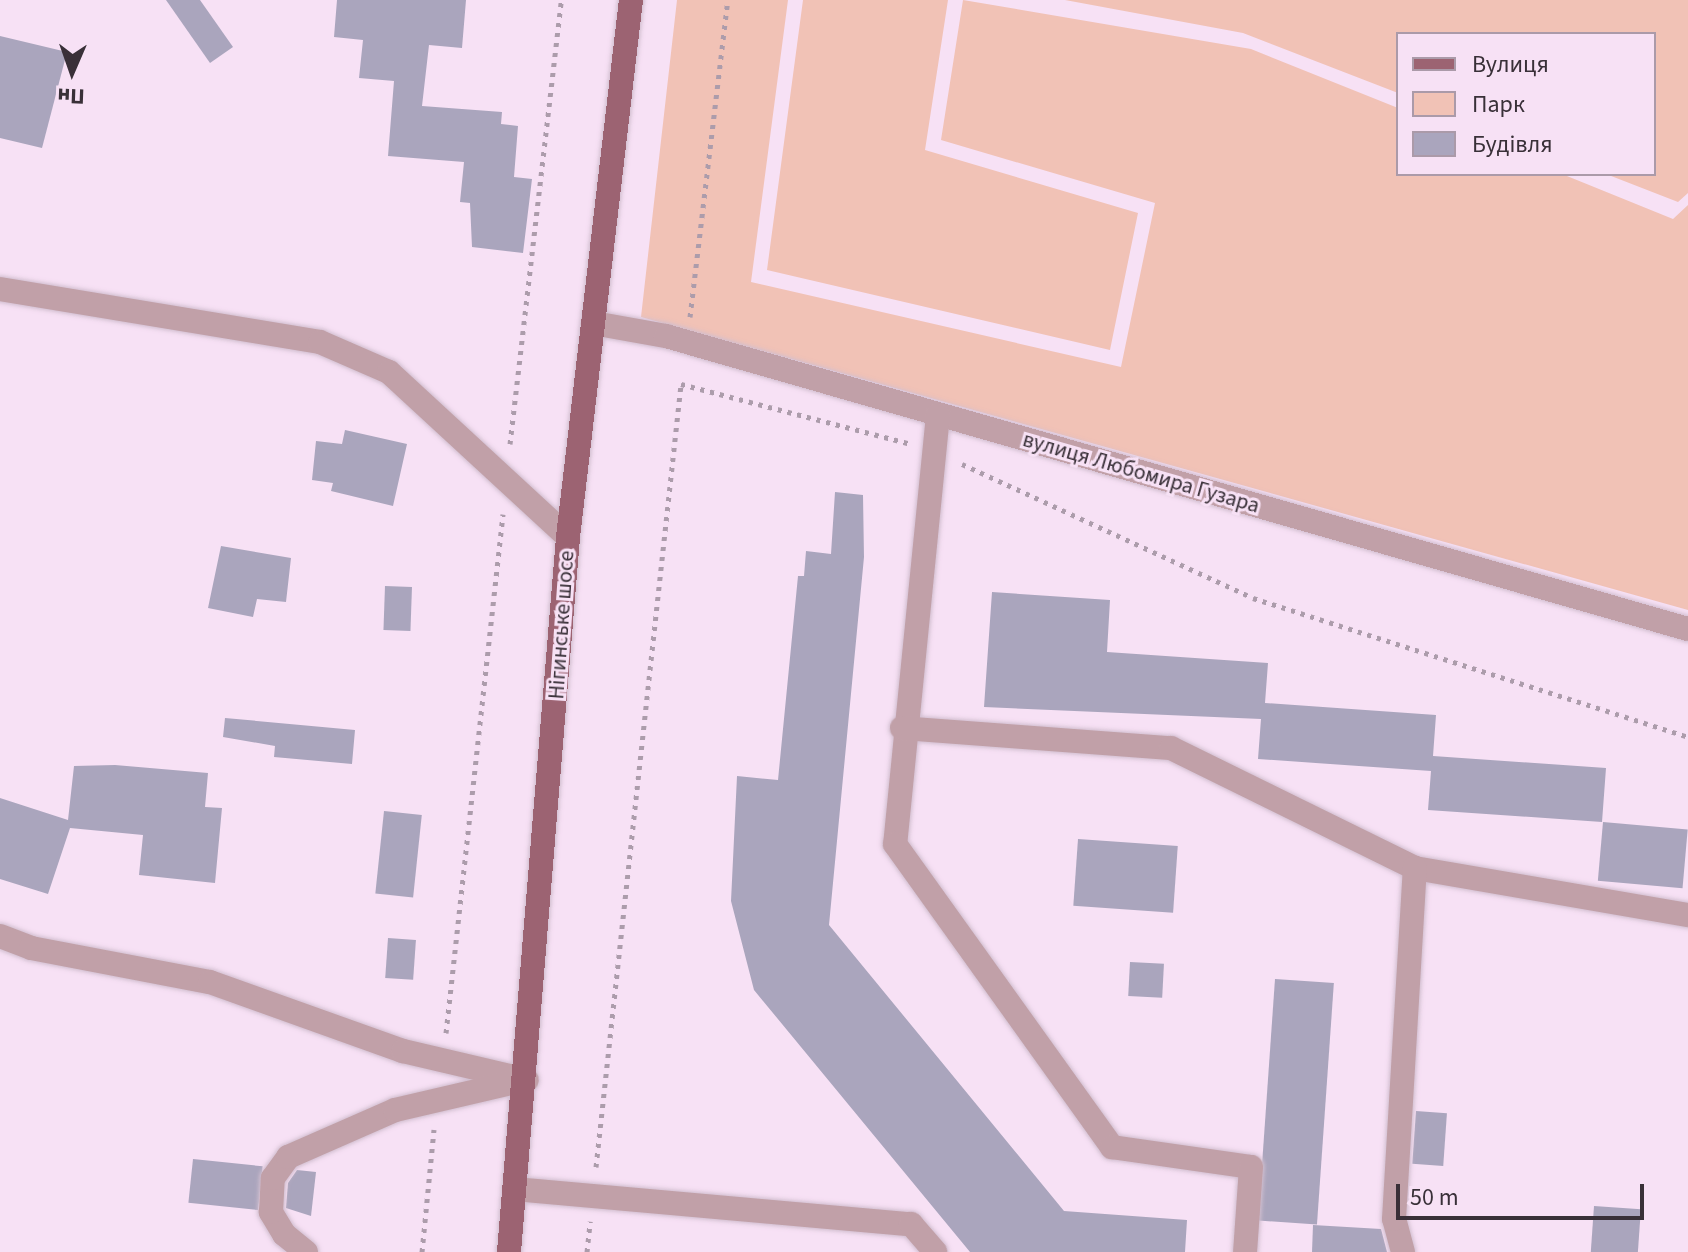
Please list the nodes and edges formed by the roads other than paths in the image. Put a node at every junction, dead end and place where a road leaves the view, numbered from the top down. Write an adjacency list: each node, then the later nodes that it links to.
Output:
1 (631, 0): 3 (main road, Нігинське шосе)
2 (0, 289): 5 (street)
3 (593, 323): 4 (street, вулиця Любомира Гузара); 5 (main road, Нігинське шосе)
4 (938, 415): 6 (street, вулиця Любомира Гузара); 7 (street)
5 (568, 537): 11 (main road, Нігинське шосе)
6 (1688, 629)
7 (902, 728): 8 (street); 16 (street)
8 (1415, 868): 9 (street); 17 (street)
9 (1688, 915)
10 (0, 936): 11 (street)
11 (527, 1080): 12 (main road, Нігинське шосе); 13 (street)
12 (515, 1189): 14 (main road, Нігинське шосе); 15 (street)
13 (306, 1252)
14 (509, 1252)
15 (935, 1252)
16 (1245, 1252)
17 (1403, 1252)

